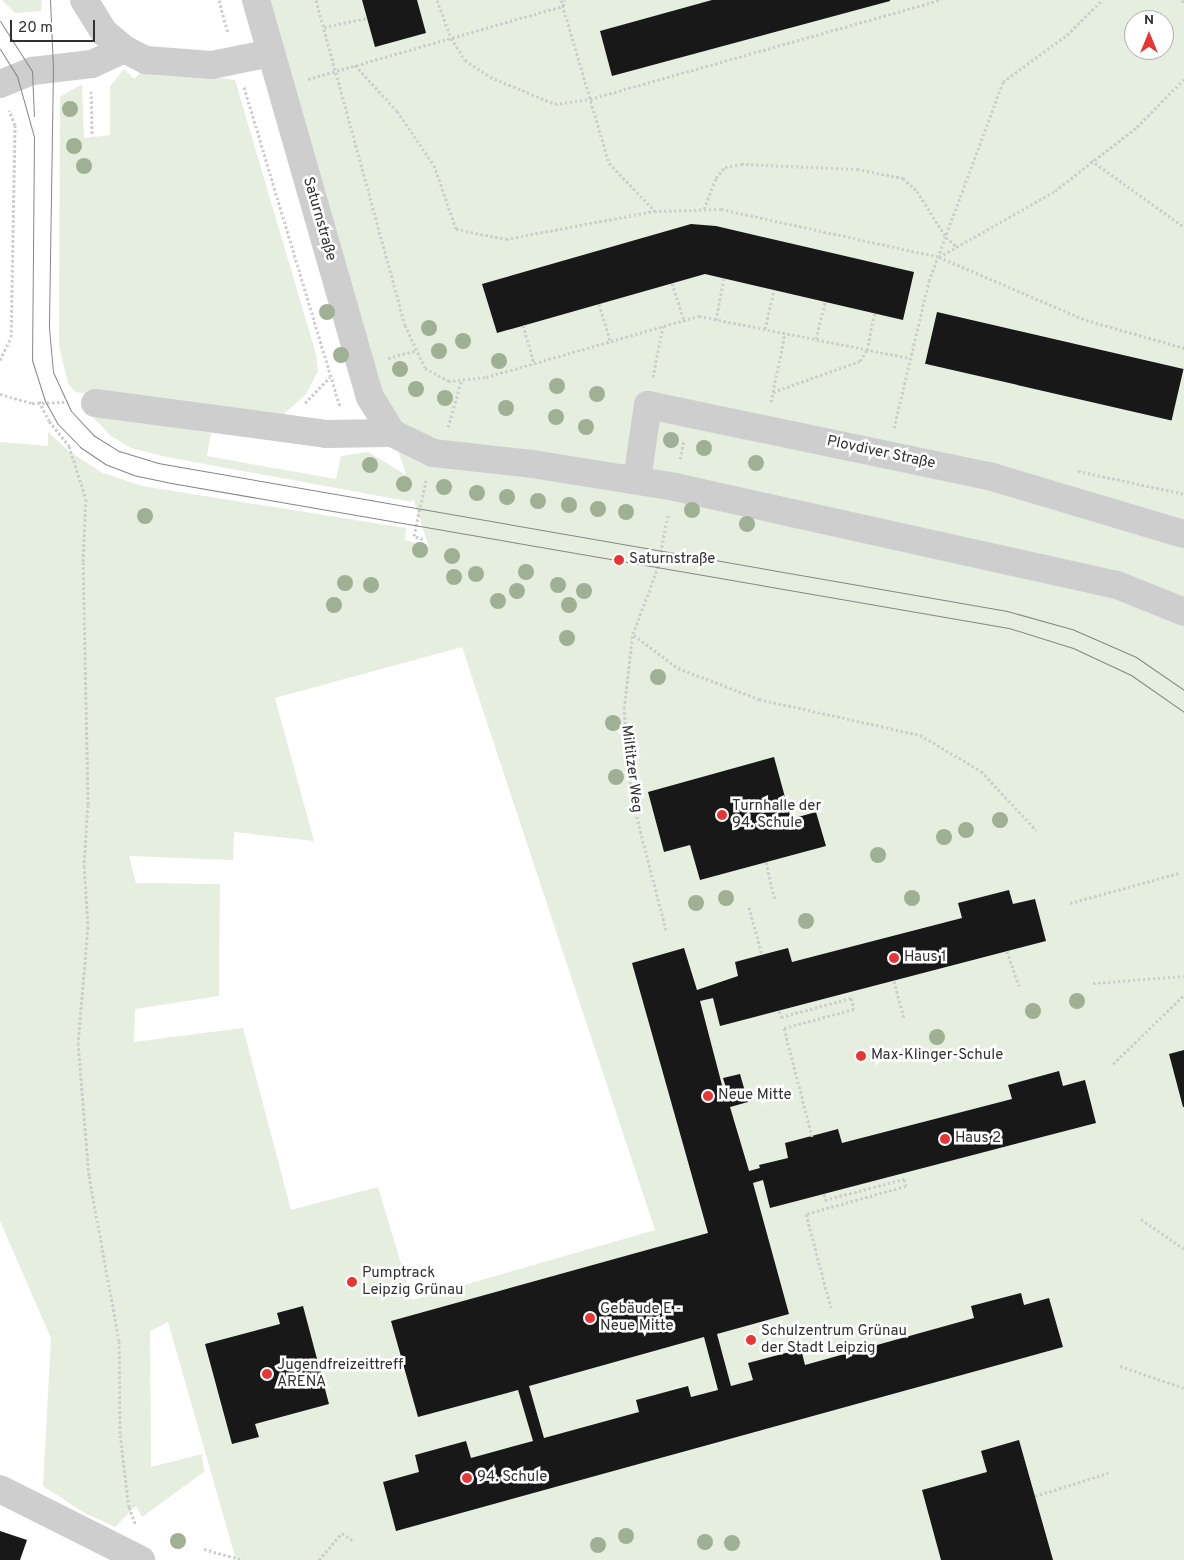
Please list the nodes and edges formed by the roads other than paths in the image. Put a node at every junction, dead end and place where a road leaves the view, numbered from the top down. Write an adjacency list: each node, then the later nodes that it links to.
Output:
1 (84, 0): 3 (street)
2 (256, 0): 4 (street, Saturnstraße)
3 (124, 48): 4 (street); 5 (street)
4 (271, 53): 7 (street, Saturnstraße)
5 (4, 96)
6 (95, 403): 7 (street)
7 (392, 433): 8 (street)
8 (637, 480): 9 (street, Plovdiver Straße); 10 (street)
9 (1184, 534)
10 (1184, 612)
11 (0, 1489): 12 (street)
12 (140, 1547)

